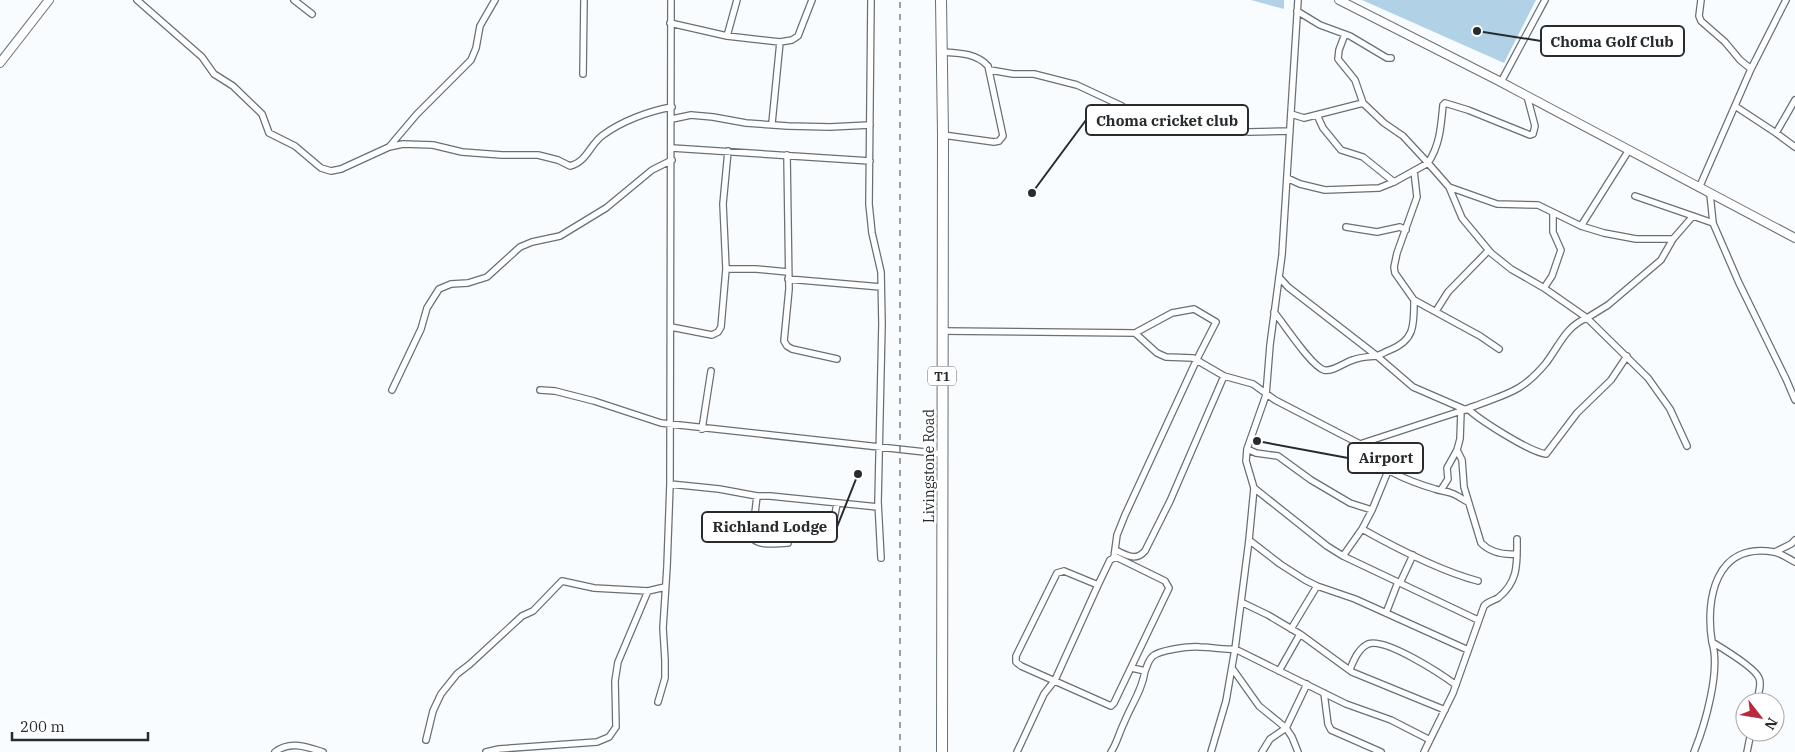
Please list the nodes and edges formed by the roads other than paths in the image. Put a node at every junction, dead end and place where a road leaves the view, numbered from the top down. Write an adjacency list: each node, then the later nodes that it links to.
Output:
1 (49, 0): 24 (main road)
2 (137, 0): 42 (street)
3 (294, 0): 17 (street)
4 (495, 0): 42 (street)
5 (584, 0): 27 (street)
6 (671, 0): 18 (street)
7 (738, 0): 20 (street)
8 (812, 0): 21 (street)
9 (871, 0): 38 (street)
10 (942, 0): 22 (highway, Livingstone Road / T1)
11 (1298, 0): 16 (street)
12 (1339, 0): 28 (main road)
13 (1545, 0): 28 (street)
14 (1701, 0): 25 (street)
15 (1786, 0): 25 (street)
16 (1297, 11): 19 (street); 34 (street)
17 (312, 14)
18 (670, 23): 20 (street); 32 (street)
19 (1345, 34): 23 (street); 31 (street)
20 (727, 36): 21 (street)
21 (780, 42): 37 (street)
22 (942, 52): 26 (street); 41 (highway, Livingstone Road / T1)
23 (1391, 58)
24 (0, 63)
25 (1751, 69): 33 (street)
26 (990, 70): 39 (street); 41 (street)
27 (583, 74)
28 (1501, 82): 29 (main road)
29 (1527, 96): 45 (main road); 50 (street)
30 (1795, 100): 40 (street)
31 (1363, 103): 35 (street); 50 (street)
32 (672, 106): 36 (street); 42 (street)
33 (1735, 106): 40 (street); 55 (street)
34 (1291, 114): 35 (street); 39 (street)
35 (1317, 115): 53 (street)
36 (672, 118): 37 (street); 44 (street)
37 (772, 123): 38 (street)
38 (870, 126): 49 (street)
39 (1290, 131): 52 (street)
40 (1776, 133): 43 (street)
41 (943, 135): 77 (highway, Livingstone Road / T1)
42 (389, 147)
43 (1795, 147)
44 (672, 148): 46 (street); 48 (street)
45 (1629, 150): 55 (main road); 61 (street)
46 (728, 151): 47 (street); 67 (street)
47 (787, 155): 49 (street); 68 (street)
48 (672, 160): 76 (street); 86 (street)
49 (870, 161): 70 (street)
50 (1428, 163): 51 (street); 54 (street)
51 (1414, 171): 53 (street); 63 (street)
52 (1286, 178): 53 (street); 69 (street)
53 (1394, 182)
54 (1449, 187): 58 (street); 66 (street)
55 (1699, 188): 56 (main road)
56 (1710, 194): 60 (street); 64 (main road)
57 (1635, 196): 59 (street)
58 (1553, 213): 61 (street); 71 (street)
59 (1693, 216): 60 (street); 65 (street)
60 (1713, 223): 89 (street)
61 (1581, 226): 65 (street)
62 (1346, 227): 63 (street)
63 (1406, 230): 72 (street)
64 (1795, 238)
65 (1673, 239): 75 (street)
66 (1488, 250): 71 (street); 73 (street)
67 (726, 269): 68 (street); 76 (street)
68 (788, 276): 70 (street); 82 (street)
69 (1279, 277): 74 (street); 80 (street)
70 (881, 287): 95 (street)
71 (1544, 288): 75 (street)
72 (1414, 300): 73 (street); 80 (street)
73 (1436, 311): 79 (street)
74 (1274, 312): 80 (street); 88 (street)
75 (1587, 318): 81 (street); 90 (street)
76 (671, 327): 91 (street)
77 (942, 331): 78 (street); 98 (highway, Livingstone Road / T1)
78 (1135, 333): 83 (street); 83 (street)
79 (1499, 349)
80 (1377, 356): 90 (street)
81 (1627, 356): 90 (street); 94 (street)
82 (837, 359)
83 (1197, 359): 85 (street); 114 (street)
84 (711, 371): 92 (street)
85 (1224, 376): 88 (street); 114 (street)
86 (392, 390)
87 (540, 390): 91 (street)
88 (1266, 395): 93 (street); 96 (street)
89 (1795, 400)
90 (1465, 410): 93 (street); 97 (street)
91 (670, 424): 92 (street); 100 (street)
92 (702, 429): 95 (street)
93 (1360, 444): 99 (street)
94 (1687, 446)
95 (880, 447): 98 (street); 106 (street)
96 (1247, 449): 101 (street); 107 (street)
97 (1457, 450): 102 (street); 104 (street)
98 (943, 454): 154 (highway, Livingstone Road / T1)
99 (1388, 471): 102 (street); 107 (street)
100 (670, 484): 103 (street); 126 (street)
101 (1254, 488): 111 (street); 118 (street)
102 (1441, 490): 104 (street)
103 (757, 496): 105 (street); 113 (street)
104 (1468, 502): 116 (street)
105 (837, 504): 106 (street); 109 (street)
106 (878, 507): 120 (street)
107 (1372, 510): 108 (street)
108 (1362, 529): 117 (street); 118 (street)
109 (830, 539)
110 (1517, 539): 116 (street)
111 (1249, 540): 125 (street); 128 (street)
112 (1795, 540): 115 (street)
113 (788, 543)
114 (1115, 550): 119 (street)
115 (1775, 552): 121 (street); 133 (street)
116 (1517, 554): 130 (street)
117 (1412, 555): 122 (street); 123 (street)
118 (1343, 556): 123 (street)
119 (1114, 557): 124 (street); 136 (street)
120 (881, 558)
121 (1795, 562)
122 (1478, 580)
123 (1399, 582): 129 (street); 130 (street)
124 (1098, 585): 141 (street); 141 (street)
125 (1317, 586): 129 (street); 131 (street)
126 (665, 587): 127 (street); 146 (street)
127 (648, 591): 149 (street); 153 (street)
128 (1241, 602): 131 (street); 134 (street)
129 (1386, 613): 135 (street)
130 (1478, 620): 135 (street)
131 (1291, 629): 132 (street)
132 (1300, 634): 138 (street); 139 (street)
133 (1712, 642): 144 (street); 162 (street)
134 (1235, 649): 137 (street); 139 (street); 140 (street)
135 (1468, 650): 143 (street)
136 (1132, 668): 140 (street); 141 (street)
137 (1232, 668): 148 (street); 157 (street)
138 (1350, 669): 143 (street); 147 (street)
139 (1279, 670): 142 (street)
140 (1144, 671): 156 (street)
141 (1055, 680): 155 (street)
142 (1307, 684): 145 (street); 148 (street)
143 (1456, 685): 147 (street)
144 (1758, 692)
145 (1324, 693): 150 (street); 160 (street)
146 (658, 702)
147 (1445, 710): 150 (street)
148 (1286, 728): 158 (street); 159 (street)
149 (426, 740)
150 (1430, 740): 161 (street)
151 (275, 752): 152 (street)
152 (323, 752)
153 (486, 752)
154 (942, 752)
155 (1017, 752)
156 (1111, 752)
157 (1211, 752)
158 (1262, 752)
159 (1298, 752)
160 (1381, 752)
161 (1424, 752)
162 (1694, 752)

